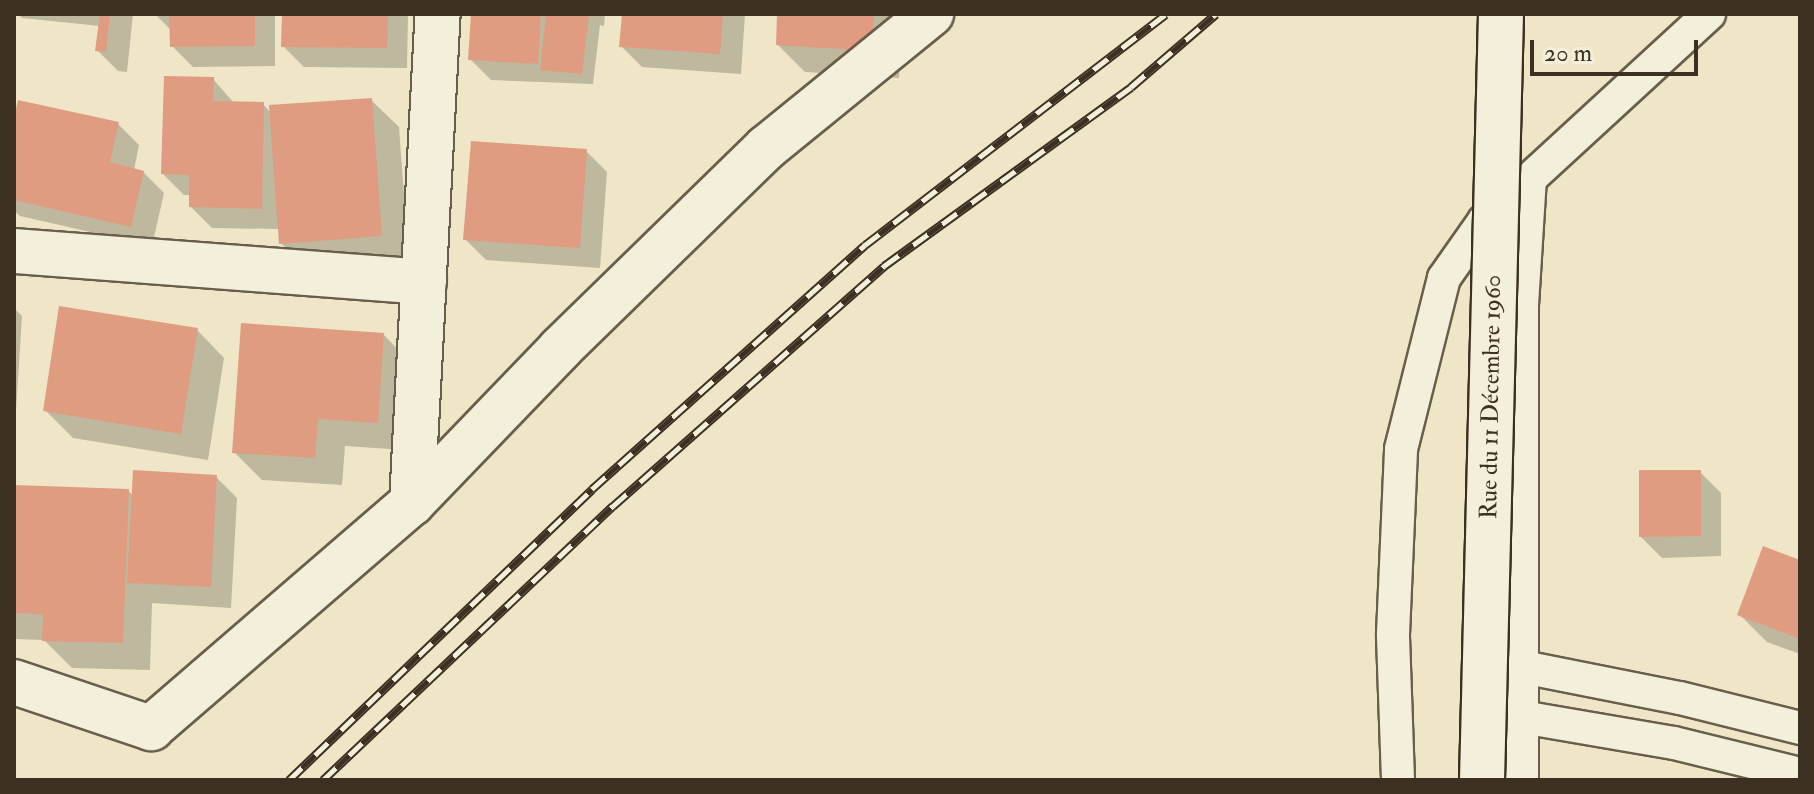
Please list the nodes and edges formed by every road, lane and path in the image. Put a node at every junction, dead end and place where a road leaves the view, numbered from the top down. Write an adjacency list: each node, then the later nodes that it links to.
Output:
1 (438, 14): 7 (street)
2 (931, 14): 8 (street)
3 (1501, 14): 15 (street, Rue du 11 Décembre 1960, bridge)
4 (1709, 14): 5 (lane)
5 (1530, 179): 9 (lane); 14 (lane)
6 (14, 251): 7 (street)
7 (424, 282): 8 (street)
8 (412, 503): 10 (street)
9 (1523, 667): 11 (lane); 12 (lane)
10 (14, 682)
11 (1522, 717): 13 (lane); 16 (lane)
12 (1800, 728)
13 (1800, 774)
14 (1398, 780)
15 (1482, 780)
16 (1522, 780)

